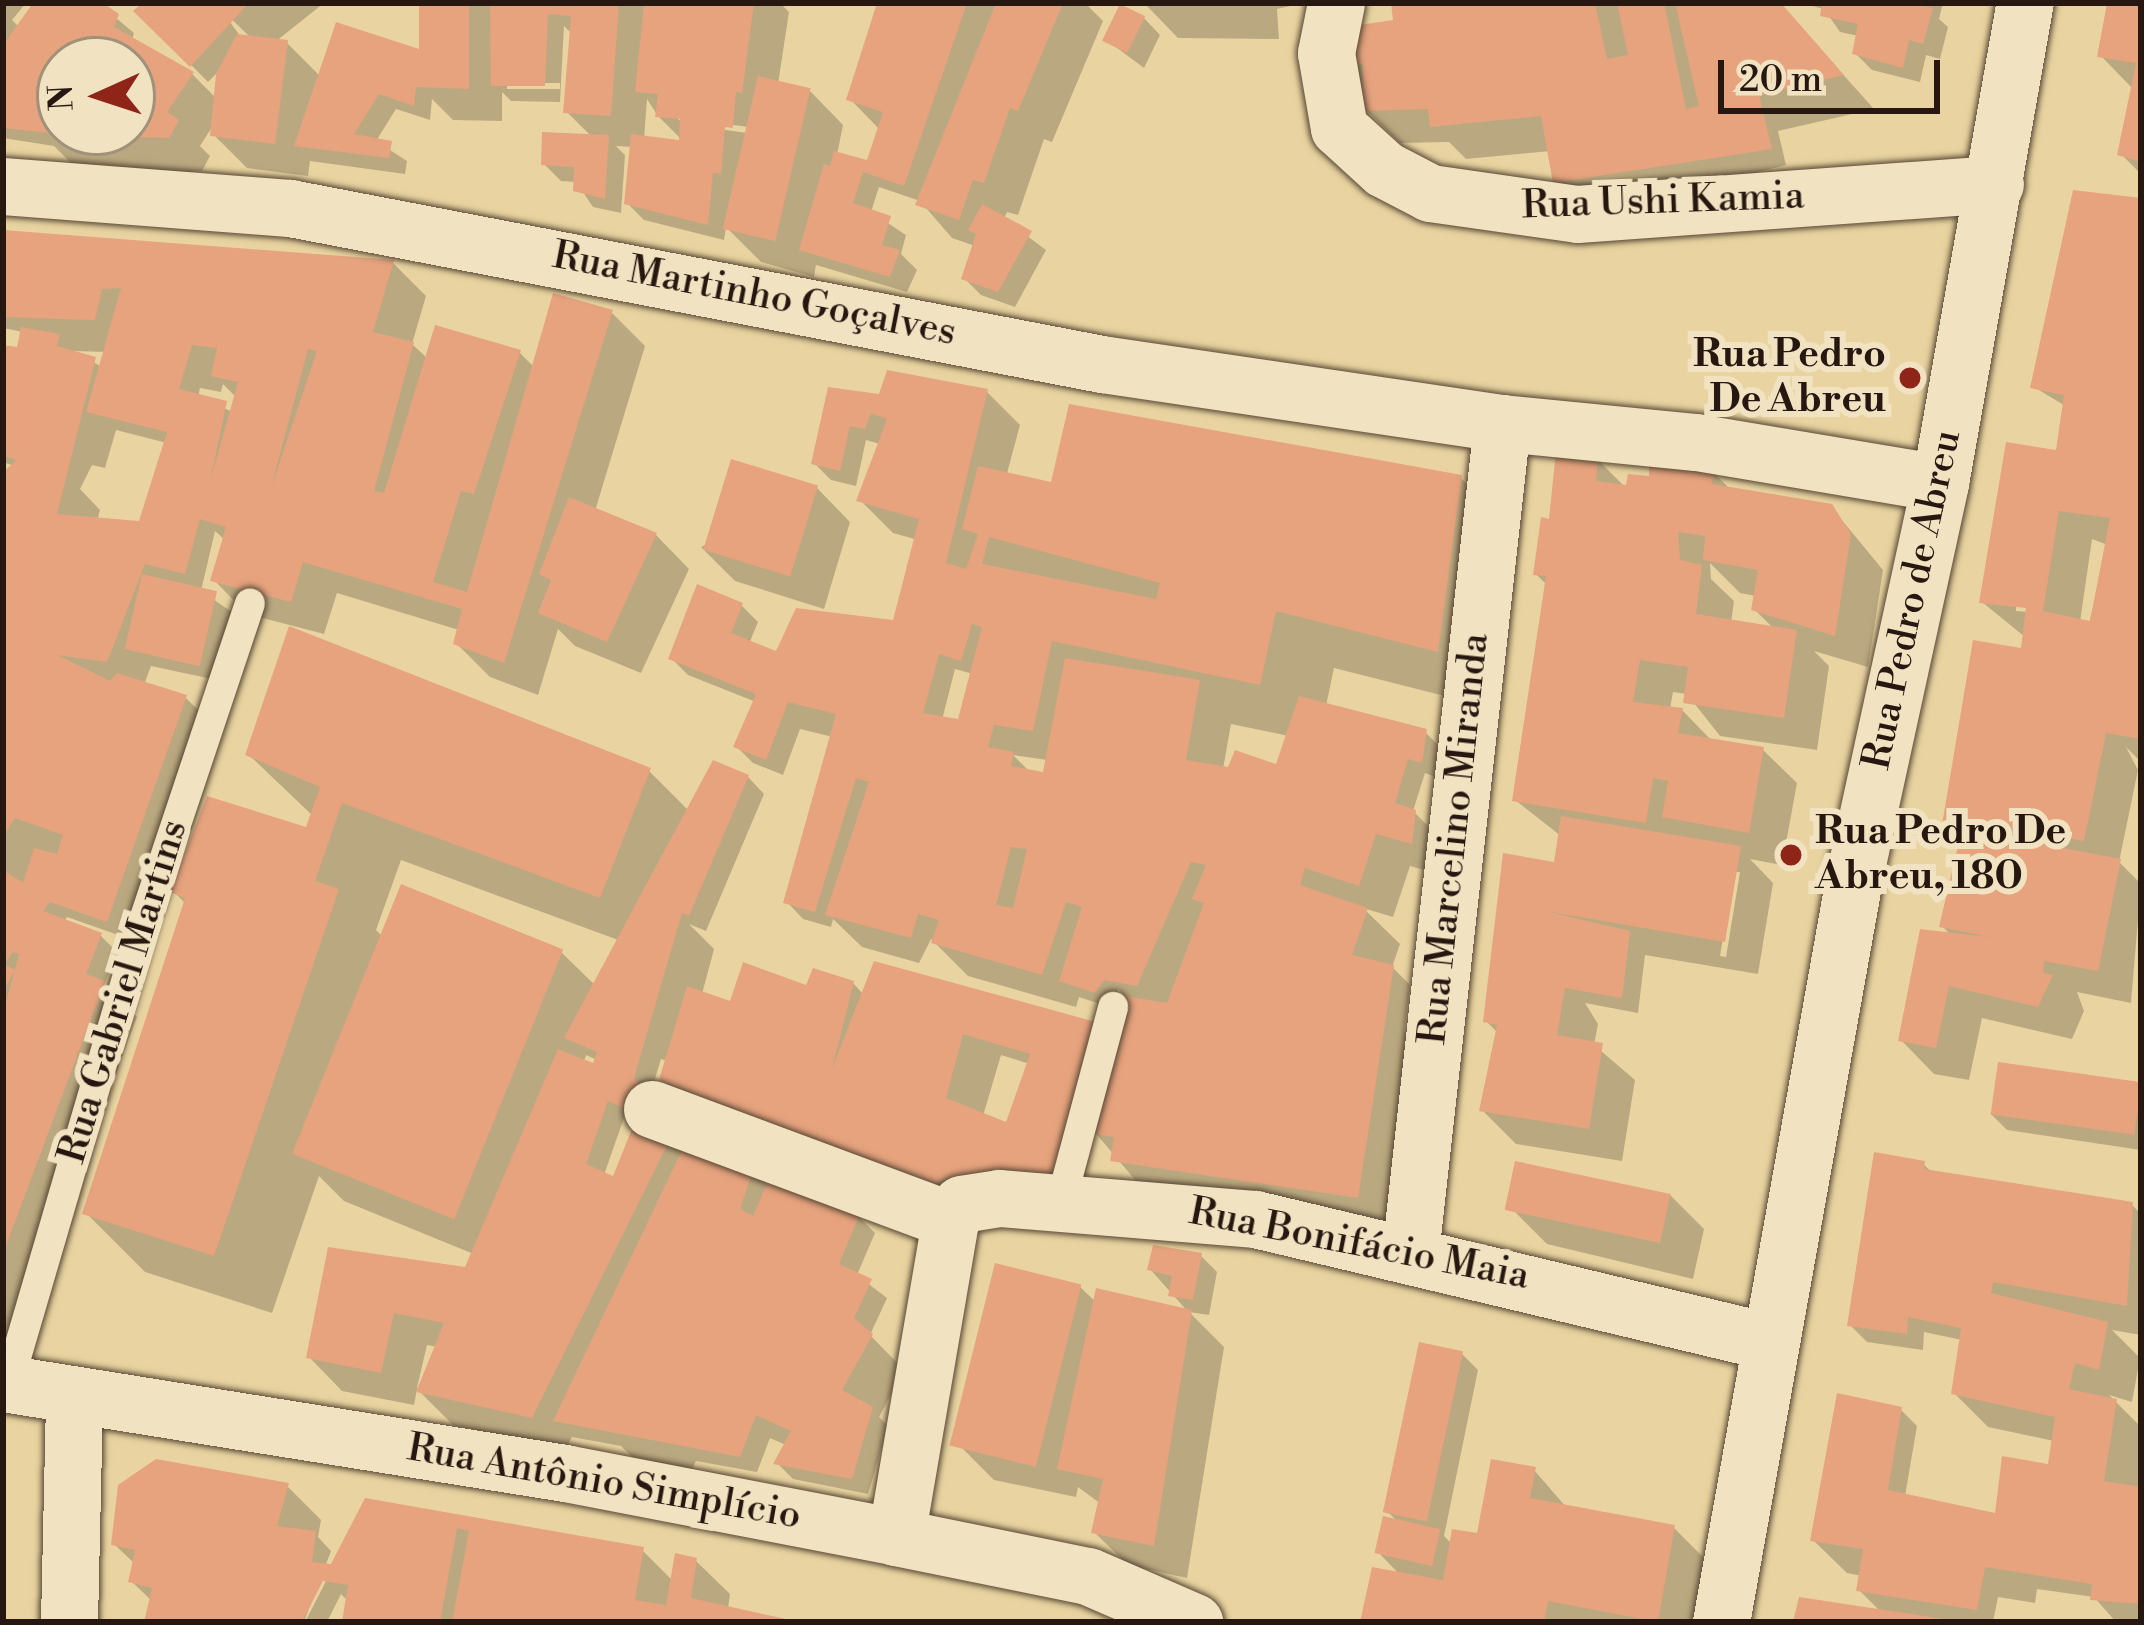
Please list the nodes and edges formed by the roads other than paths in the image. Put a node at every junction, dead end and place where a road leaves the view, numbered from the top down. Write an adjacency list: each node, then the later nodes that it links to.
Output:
1 (1336, 3): 3 (street, Rua Ushi Kamia)
2 (2025, 3): 3 (street, Rua Pedro de Abreu)
3 (1995, 184): 6 (street, Rua Pedro de Abreu)
4 (3, 186): 5 (street, Rua Martinho Goçalves)
5 (1502, 423): 6 (street); 12 (street, Rua Marcelino Miranda)
6 (1940, 483): 13 (street, Rua Pedro de Abreu)
7 (250, 603): 14 (lane, Rua Gabriel Martins)
8 (1113, 1007): 10 (lane)
9 (652, 1109): 11 (street)
10 (1062, 1198): 11 (street, Rua Bonifácio Maia); 12 (street, Rua Bonifácio Maia)
11 (950, 1220): 16 (street)
12 (1410, 1254): 13 (street, Rua Bonifácio Maia)
13 (1771, 1342): 19 (street, Rua Pedro de Abreu)
14 (6, 1384): 15 (street, Rua Antônio Simplício)
15 (74, 1400): 16 (street, Rua Antônio Simplício); 17 (street)
16 (896, 1537): 18 (street, Rua Antônio Simplício)
17 (69, 1622)
18 (1194, 1622)
19 (1721, 1622)

